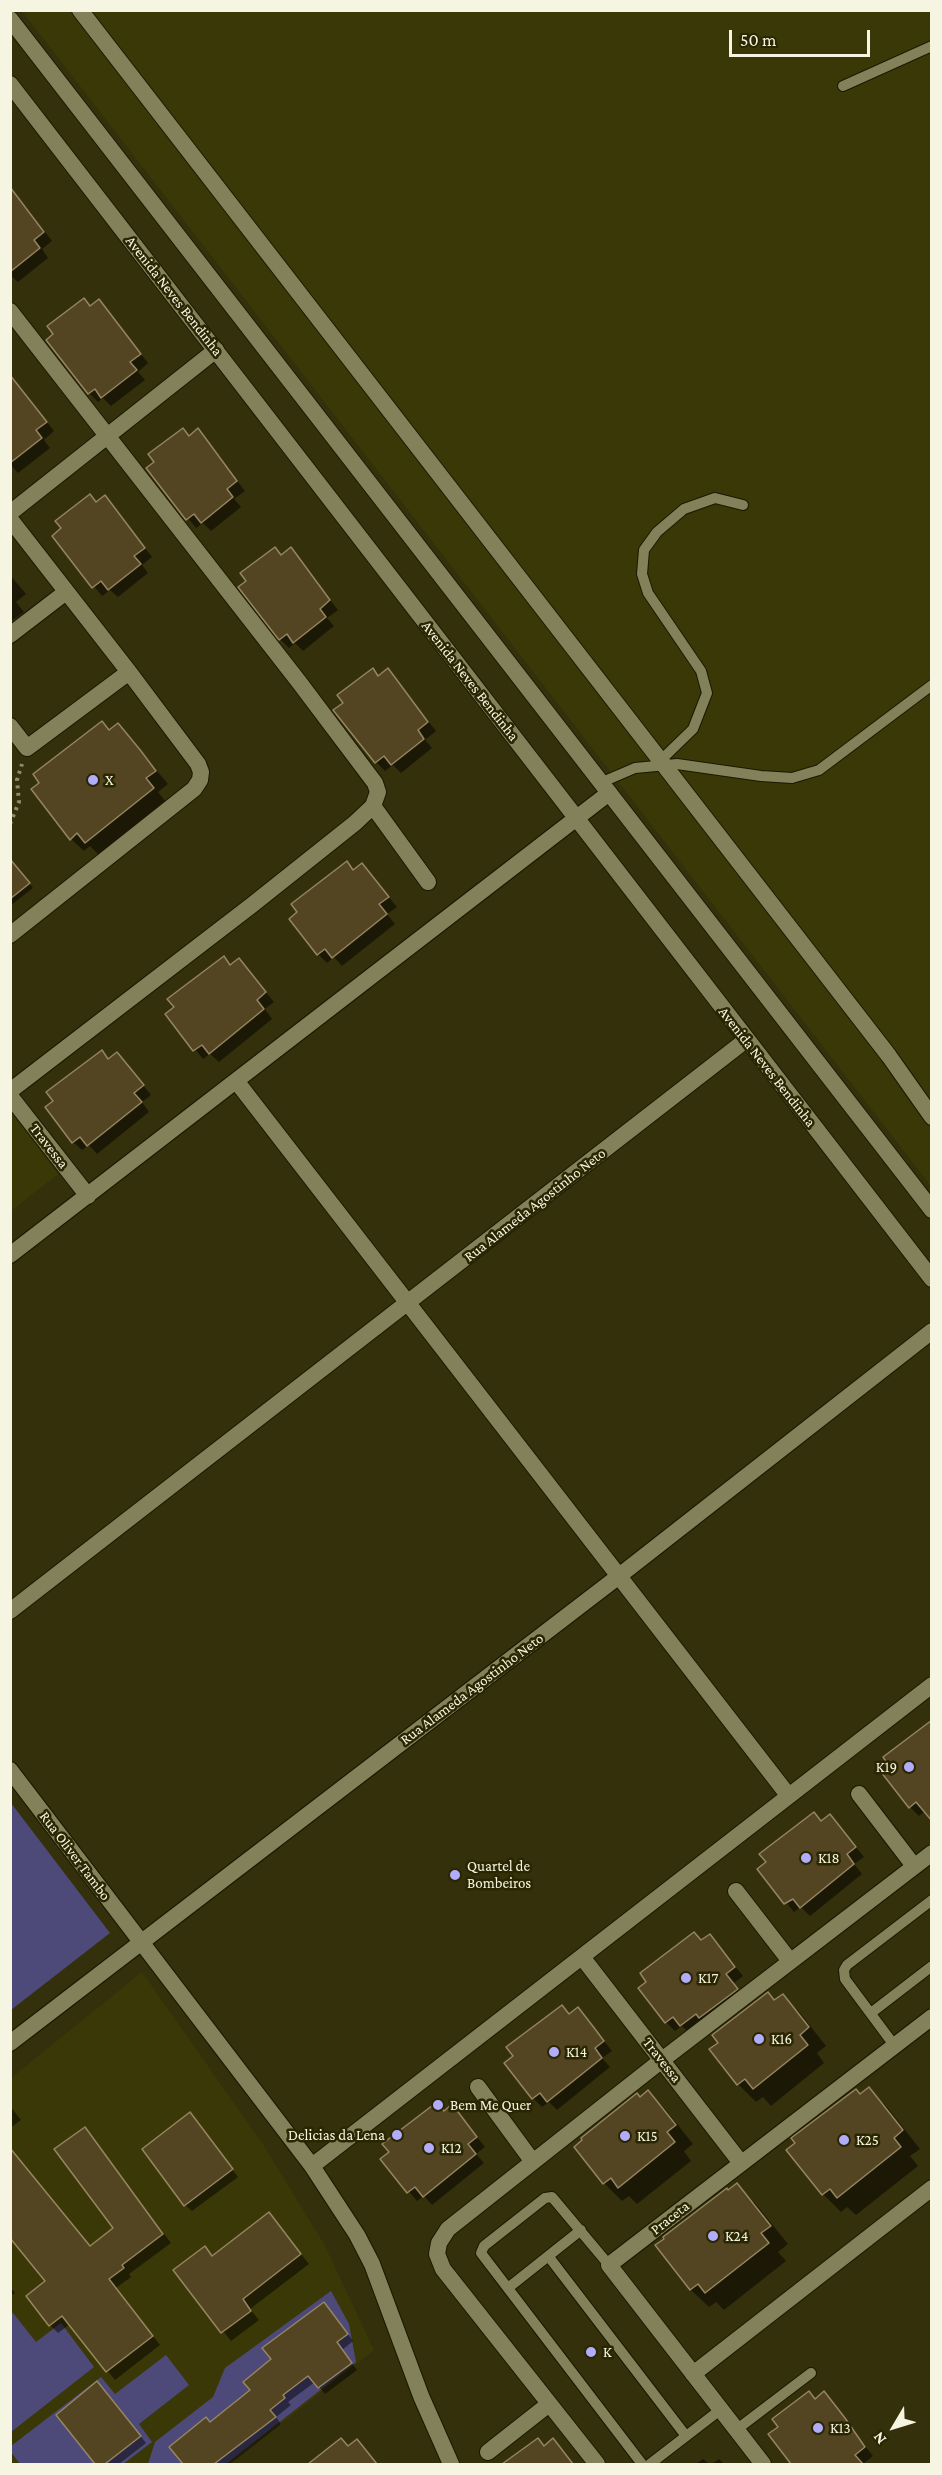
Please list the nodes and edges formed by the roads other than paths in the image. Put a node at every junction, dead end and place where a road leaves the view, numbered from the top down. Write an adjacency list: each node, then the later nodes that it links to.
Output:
1 (80, 10): 17 (street)
2 (10, 19): 18 (street)
3 (932, 46): 5 (lane)
4 (10, 84): 7 (street, Avenida Neves Bendinha)
5 (843, 86)
6 (10, 311): 8 (street)
7 (216, 350): 8 (street); 20 (street, Avenida Neves Bendinha)
8 (107, 436): 10 (street); 19 (street)
9 (743, 505): 17 (lane)
10 (10, 513)
11 (10, 519): 12 (street)
12 (66, 592): 13 (street); 14 (street)
13 (10, 635)
14 (129, 672): 16 (street); 22 (street)
15 (932, 685): 17 (lane)
16 (10, 726)
17 (661, 763): 18 (lane); 26 (street)
18 (604, 788): 20 (street); 28 (street)
19 (373, 806): 21 (street); 25 (street)
20 (576, 819): 23 (street, Avenida Neves Bendinha); 24 (street)
21 (428, 882)
22 (10, 935)
23 (746, 1040): 30 (street, Avenida Neves Bendinha); 31 (street, Rua Alameda Agostinho Neto)
24 (237, 1082): 27 (street); 31 (street)
25 (10, 1094): 27 (street, Travessa)
26 (932, 1117)
27 (88, 1196): 29 (street)
28 (932, 1210)
29 (10, 1255)
30 (932, 1279)
31 (409, 1303): 33 (street); 34 (street, Rua Alameda Agostinho Neto)
32 (932, 1331): 33 (street, Rua Alameda Agostinho Neto)
33 (619, 1576): 38 (street); 43 (street, Rua Alameda Agostinho Neto)
34 (10, 1611)
35 (932, 1685): 38 (street)
36 (10, 1770): 43 (street, Rua Oliver Tambo)
37 (859, 1794): 40 (street)
38 (788, 1795): 44 (street)
39 (932, 1853): 40 (street)
40 (914, 1866): 45 (street)
41 (736, 1891): 45 (street)
42 (932, 1900): 47 (lane)
43 (141, 1942): 49 (street, Rua Alameda Agostinho Neto); 55 (street, Rua Oliver Tambo)
44 (582, 1957): 51 (street, Travessa); 55 (street)
45 (790, 1961): 51 (street)
46 (932, 1966): 47 (lane)
47 (871, 2013): 50 (lane)
48 (932, 2017): 50 (street, Praceta)
49 (10, 2043)
50 (894, 2045): 54 (street, Praceta)
51 (662, 2060): 53 (street); 54 (street, Travessa)
52 (478, 2087): 53 (street)
53 (533, 2162): 63 (street)
54 (741, 2163): 59 (street, Praceta)
55 (312, 2166): 68 (street, Rua Oliver Tambo)
56 (932, 2188): 62 (street)
57 (581, 2230): 58 (lane); 59 (lane); 60 (lane)
58 (549, 2257): 60 (lane); 66 (lane)
59 (609, 2265): 62 (street)
60 (508, 2288): 70 (lane)
61 (811, 2373): 65 (lane)
62 (693, 2374): 64 (street)
63 (549, 2404): 67 (street); 69 (street)
64 (720, 2410): 65 (street); 66 (lane)
65 (736, 2430): 72 (street)
66 (686, 2436): 71 (lane)
67 (488, 2452)
68 (451, 2464)
69 (597, 2464)
70 (642, 2464)
71 (650, 2464)
72 (763, 2464)

